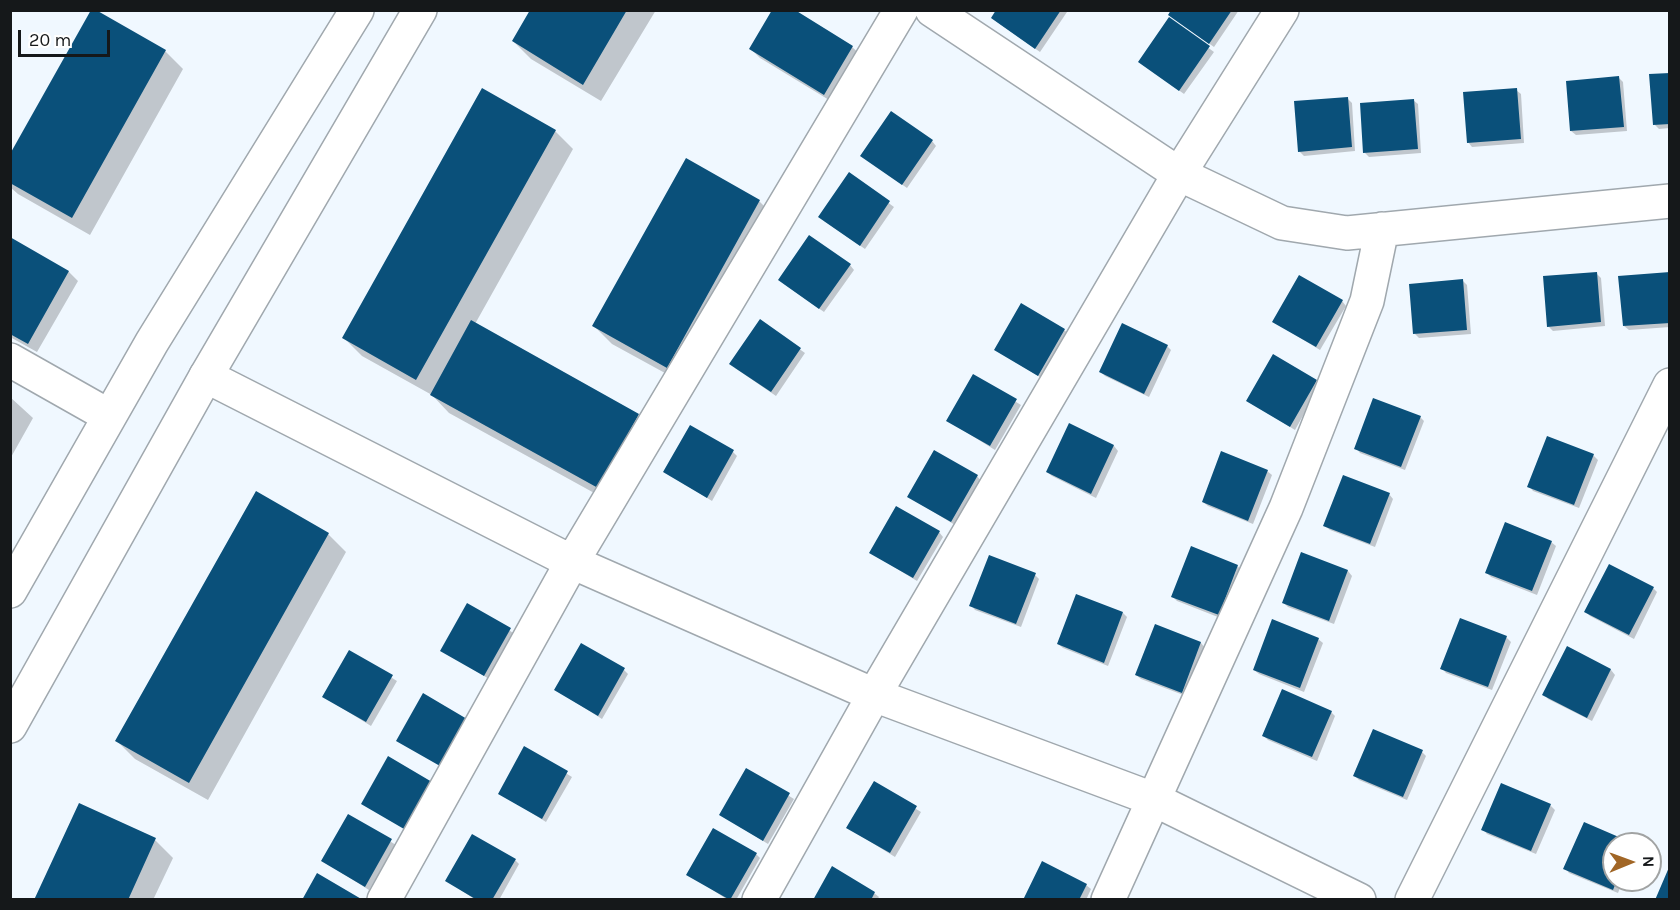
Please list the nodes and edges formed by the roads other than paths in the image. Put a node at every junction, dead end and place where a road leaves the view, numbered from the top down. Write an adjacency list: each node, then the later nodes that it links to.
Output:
1 (357, 10): 12 (street)
2 (420, 10): 10 (street)
3 (901, 10): 13 (street)
4 (932, 10): 6 (street)
5 (1282, 10): 6 (street)
6 (1179, 174): 8 (street); 15 (street)
7 (1670, 201): 8 (street)
8 (1382, 229): 17 (street)
9 (10, 360): 12 (street)
10 (206, 376): 13 (street); 16 (street)
11 (1670, 385): 22 (street)
12 (110, 416): 14 (street)
13 (572, 562): 15 (street); 18 (street)
14 (10, 591)
15 (874, 695): 17 (street); 19 (street)
16 (10, 726)
17 (1153, 799): 20 (street); 21 (street)
18 (384, 900)
19 (759, 900)
20 (1108, 900)
21 (1359, 900)
22 (1412, 900)

